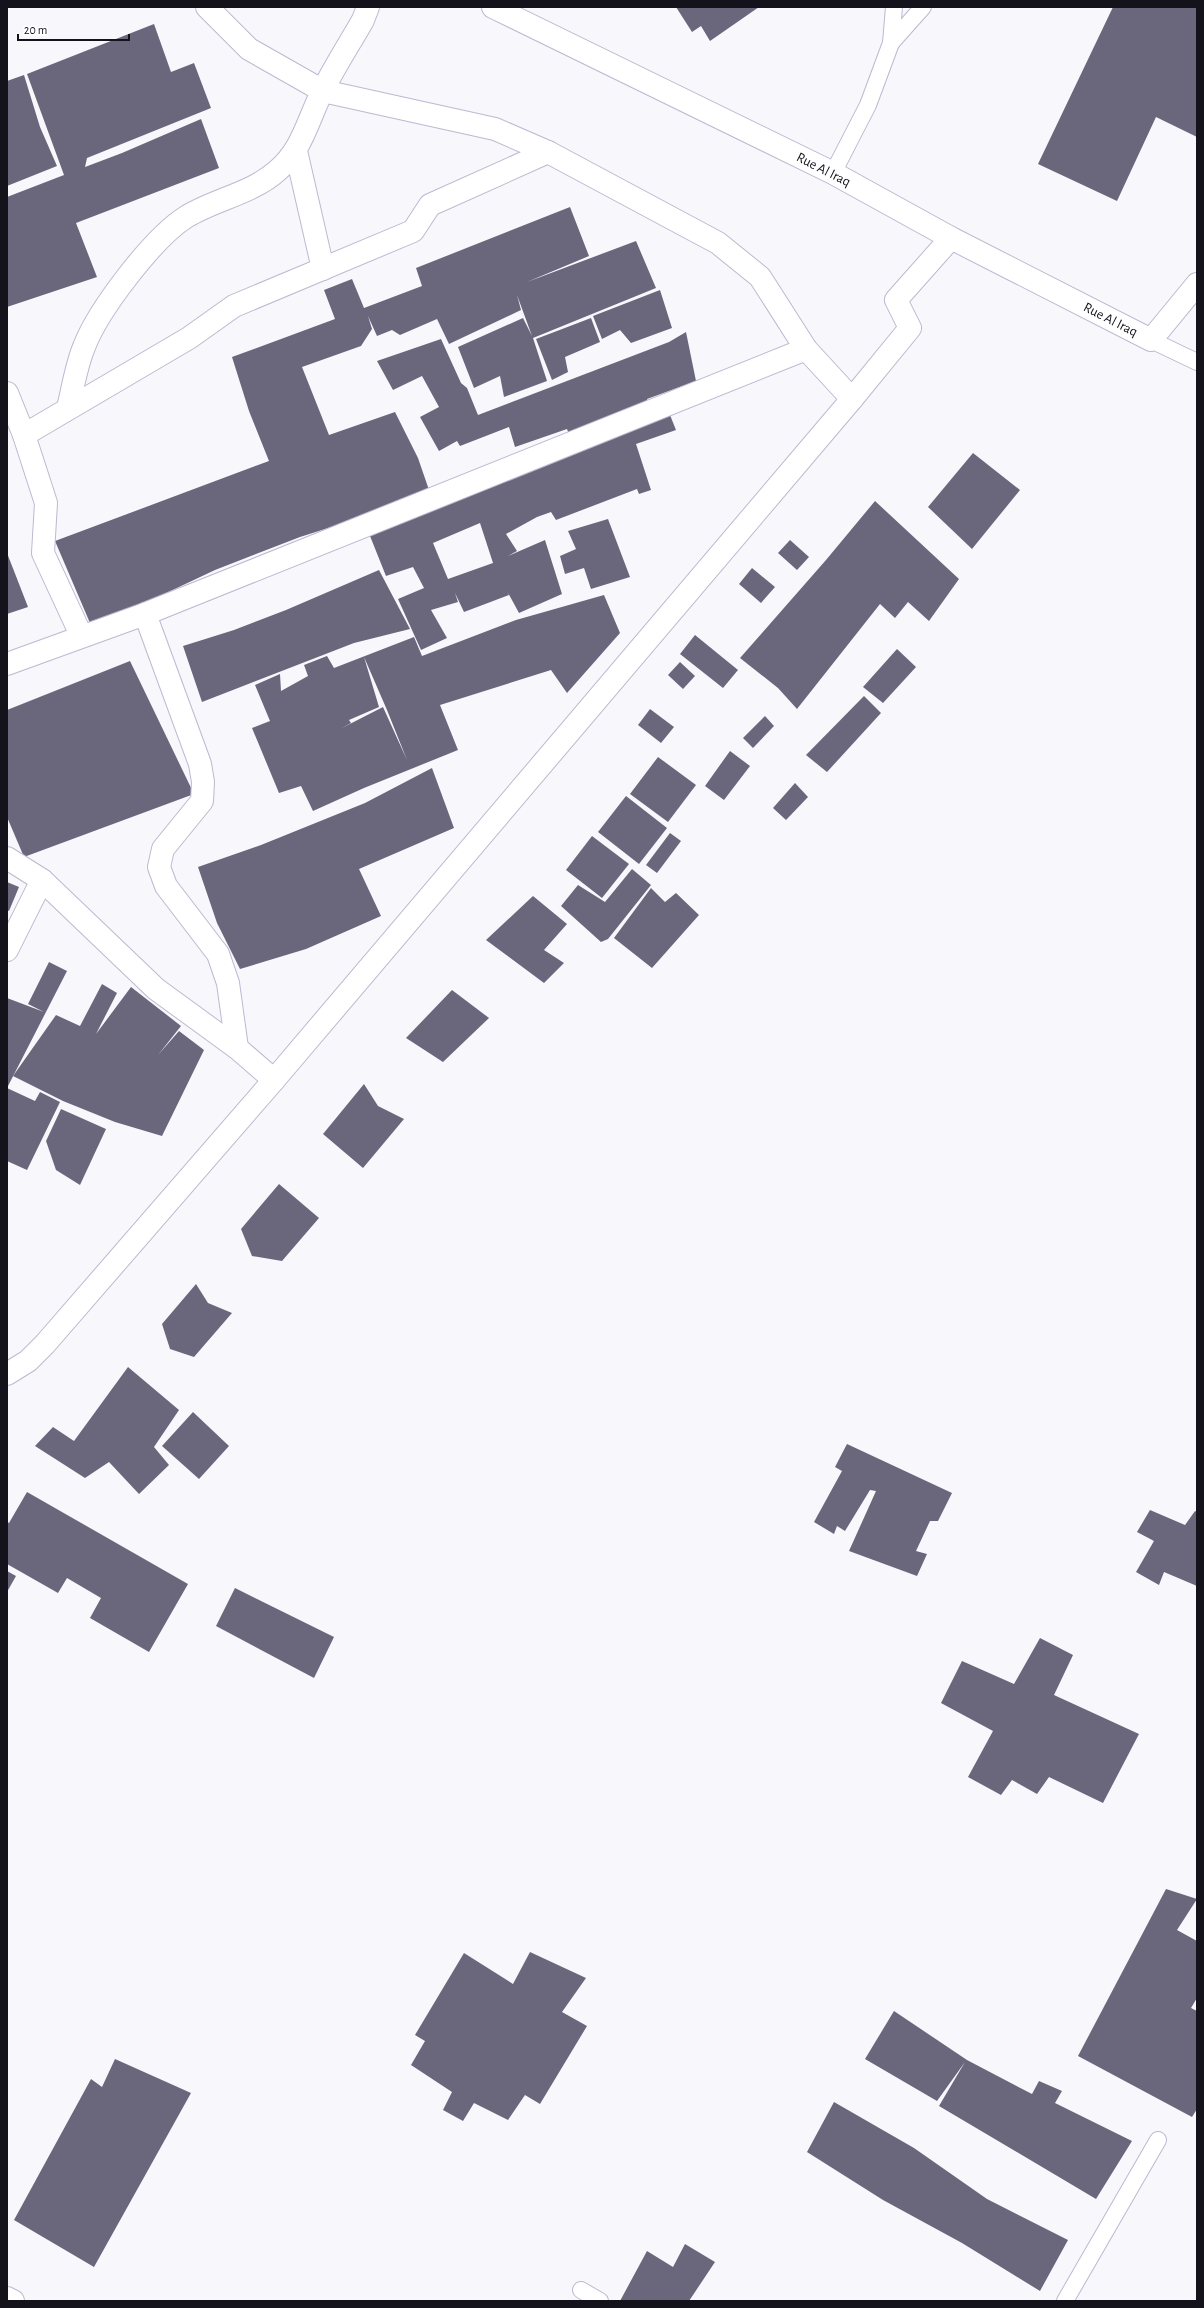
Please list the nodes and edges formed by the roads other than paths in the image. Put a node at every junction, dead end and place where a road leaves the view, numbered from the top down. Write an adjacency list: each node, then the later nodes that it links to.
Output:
1 (207, 7): 7 (street)
2 (368, 7): 7 (street)
3 (493, 7): 10 (street, Rue Al Iraq)
4 (894, 7): 6 (lane)
5 (923, 7): 6 (lane)
6 (891, 43): 10 (lane)
7 (323, 91): 8 (street); 9 (street)
8 (296, 151): 12 (street); 19 (street)
9 (548, 152): 12 (street); 15 (street)
10 (833, 173): 11 (street, Rue Al Iraq)
11 (951, 238): 14 (street, Rue Al Iraq); 18 (street)
12 (322, 269): 19 (street)
13 (1197, 284): 14 (street)
14 (1151, 340): 16 (lane)
15 (806, 349): 18 (street); 21 (street)
16 (1197, 362)
17 (7, 393): 20 (street)
18 (852, 398): 28 (street)
19 (68, 408): 20 (street)
20 (24, 435): 22 (street)
21 (145, 614): 22 (street); 27 (street)
22 (81, 635): 23 (street)
23 (7, 664)
24 (7, 858): 25 (street)
25 (42, 880): 26 (street); 27 (street)
26 (7, 950)
27 (237, 1048): 28 (street)
28 (274, 1080): 29 (street)
29 (7, 1374)
30 (1158, 2140): 35 (lane)
31 (581, 2290): 34 (lane)
32 (7, 2298): 33 (street)
33 (13, 2301)
34 (600, 2301)
35 (1065, 2301)

